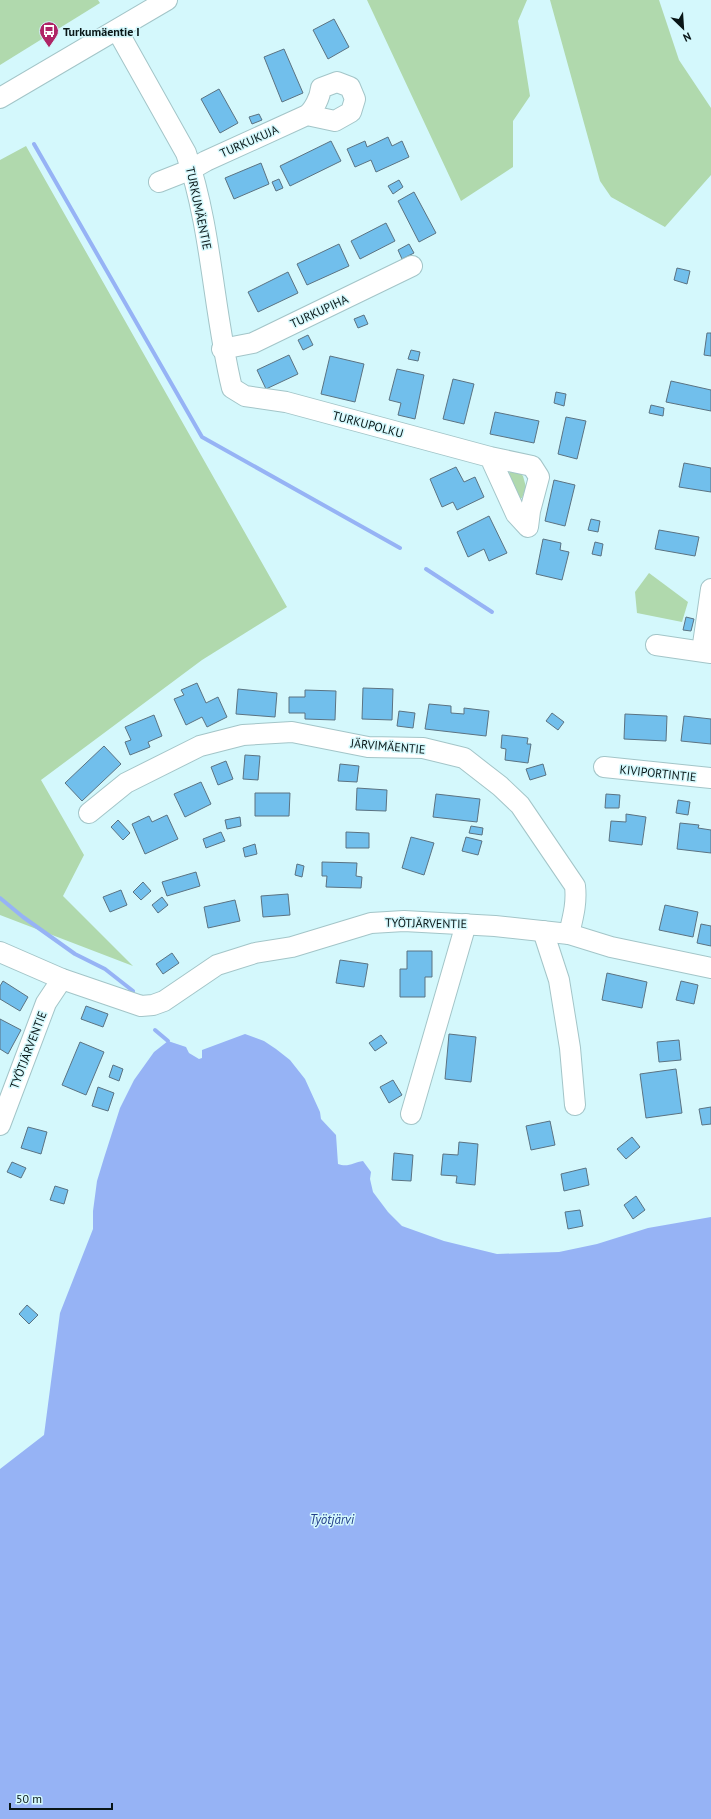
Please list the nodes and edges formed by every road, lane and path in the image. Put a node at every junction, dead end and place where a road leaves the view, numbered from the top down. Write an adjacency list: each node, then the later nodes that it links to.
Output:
1 (167, 0): 2 (street)
2 (116, 30): 3 (street); 5 (street, TURKUMÄENTIE)
3 (0, 98)
4 (307, 115): 5 (street, TURKUKUJA)
5 (192, 169): 6 (street, TURKUKUJA); 8 (street, TURKUMÄENTIE)
6 (159, 182)
7 (412, 266): 8 (street, TURKUPIHA)
8 (222, 349): 9 (street, TURKUMÄENTIE)
9 (245, 396): 10 (street, TURKUPOLKU)
10 (490, 457)
11 (711, 589): 13 (street)
12 (656, 645): 13 (street)
13 (707, 652)
14 (604, 767): 15 (street, KIVIPORTINTIE)
15 (711, 778)
16 (88, 812): 19 (street, JÄRVIMÄENTIE)
17 (466, 924): 18 (street, TYÖTJÄRVENTIE); 22 (street, TYÖTJÄRVENTIE); 24 (street)
18 (543, 931): 19 (street, TYÖTJÄRVENTIE); 23 (street)
19 (569, 934): 21 (street, TYÖTJÄRVENTIE)
20 (0, 952): 22 (street, TYÖTJÄRVENTIE)
21 (711, 968)
22 (62, 978): 25 (street, TYÖTJÄRVENTIE)
23 (575, 1105)
24 (411, 1114)
25 (0, 1125)

